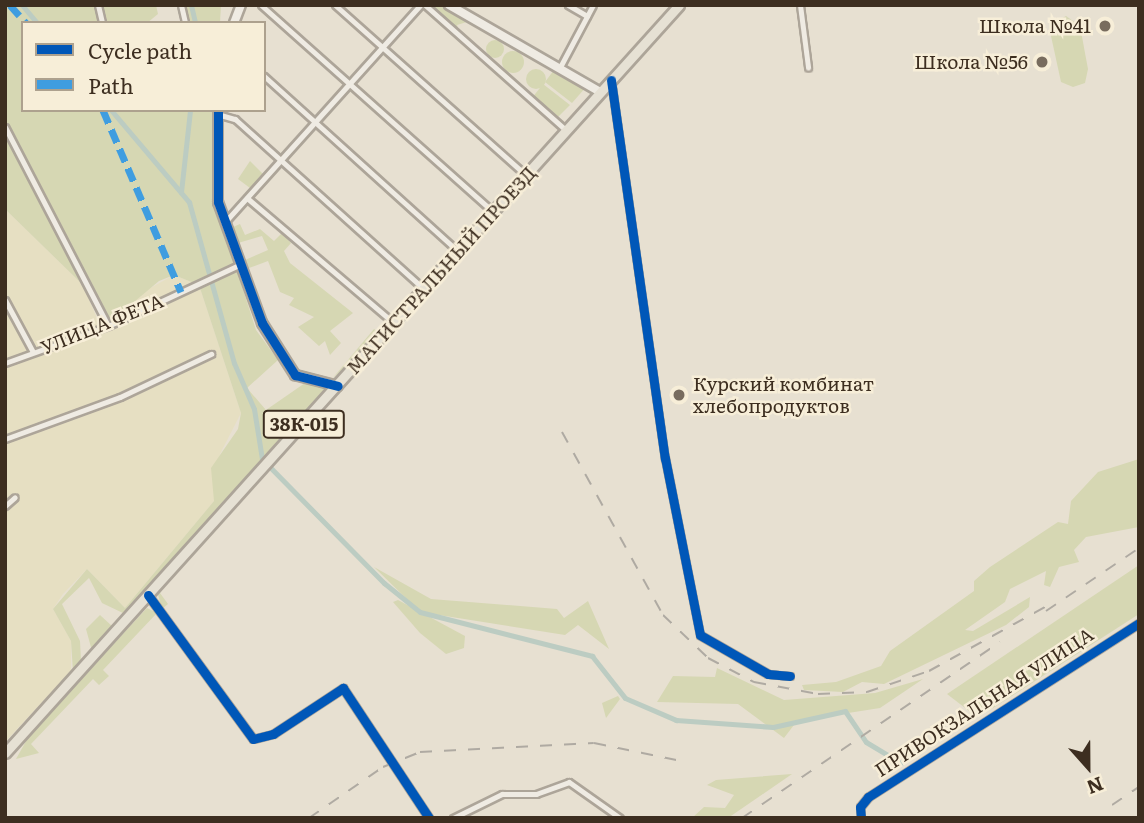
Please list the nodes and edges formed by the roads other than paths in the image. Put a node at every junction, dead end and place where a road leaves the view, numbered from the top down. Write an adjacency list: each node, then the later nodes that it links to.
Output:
1 (241, 5): 11 (street)
2 (261, 5): 17 (street)
3 (335, 5): 12 (street)
4 (422, 5): 12 (street); 22 (street)
5 (449, 5): 14 (street)
6 (568, 5): 10 (street)
7 (593, 5): 10 (street)
8 (679, 5): 16 (main road, МАГИСТРАЛЬНЫЙ ПРОЕЗД / 38К-015)
9 (800, 5): 13 (street)
10 (587, 16): 14 (street)
11 (234, 21)
12 (383, 48): 17 (street); 24 (street)
13 (808, 67)
14 (559, 69): 18 (street)
15 (266, 78): 20 (street)
16 (611, 80): 18 (main road, МАГИСТРАЛЬНЫЙ ПРОЕЗД / 38К-015); 43 (street)
17 (350, 85): 20 (street); 26 (street)
18 (600, 92): 22 (main road, МАГИСТРАЛЬНЫЙ ПРОЕЗД / 38К-015)
19 (218, 112): 23 (street); 27 (street)
20 (315, 122): 23 (street); 28 (street)
21 (5, 127): 33 (street)
22 (566, 130): 24 (main road, МАГИСТРАЛЬНЫЙ ПРОЕЗД / 38К-015)
23 (281, 160): 25 (street); 30 (street)
24 (526, 175): 26 (main road, МАГИСТРАЛЬНЫЙ ПРОЕЗД / 38К-015)
25 (247, 198): 27 (street); 32 (street)
26 (493, 212): 28 (main road, МАГИСТРАЛЬНЫЙ ПРОЕЗД / 38К-015)
27 (224, 223): 29 (street)
28 (458, 251): 30 (main road, МАГИСТРАЛЬНЫЙ ПРОЕЗД / 38К-015)
29 (239, 265): 33 (street, УЛИЦА ФЕТА); 37 (street)
30 (424, 289): 32 (main road, МАГИСТРАЛЬНЫЙ ПРОЕЗД / 38К-015)
31 (5, 300): 34 (street)
32 (394, 323): 37 (main road, МАГИСТРАЛЬНЫЙ ПРОЕЗД / 38К-015)
33 (108, 326): 34 (street, УЛИЦА ФЕТА)
34 (33, 352): 36 (street, УЛИЦА ФЕТА)
35 (211, 354): 38 (street)
36 (5, 363)
37 (338, 386): 41 (main road, МАГИСТРАЛЬНЫЙ ПРОЕЗД / 38К-015)
38 (5, 439)
39 (15, 497): 40 (street)
40 (5, 506)
41 (148, 595): 44 (main road, МАГИСТРАЛЬНЫЙ ПРОЕЗД / 38К-015); 46 (street)
42 (1139, 623): 45 (street, ПРИВОКЗАЛЬНАЯ УЛИЦА)
43 (790, 676)
44 (5, 753)
45 (861, 817)
46 (429, 818)
47 (453, 818): 48 (street)
48 (620, 818)

